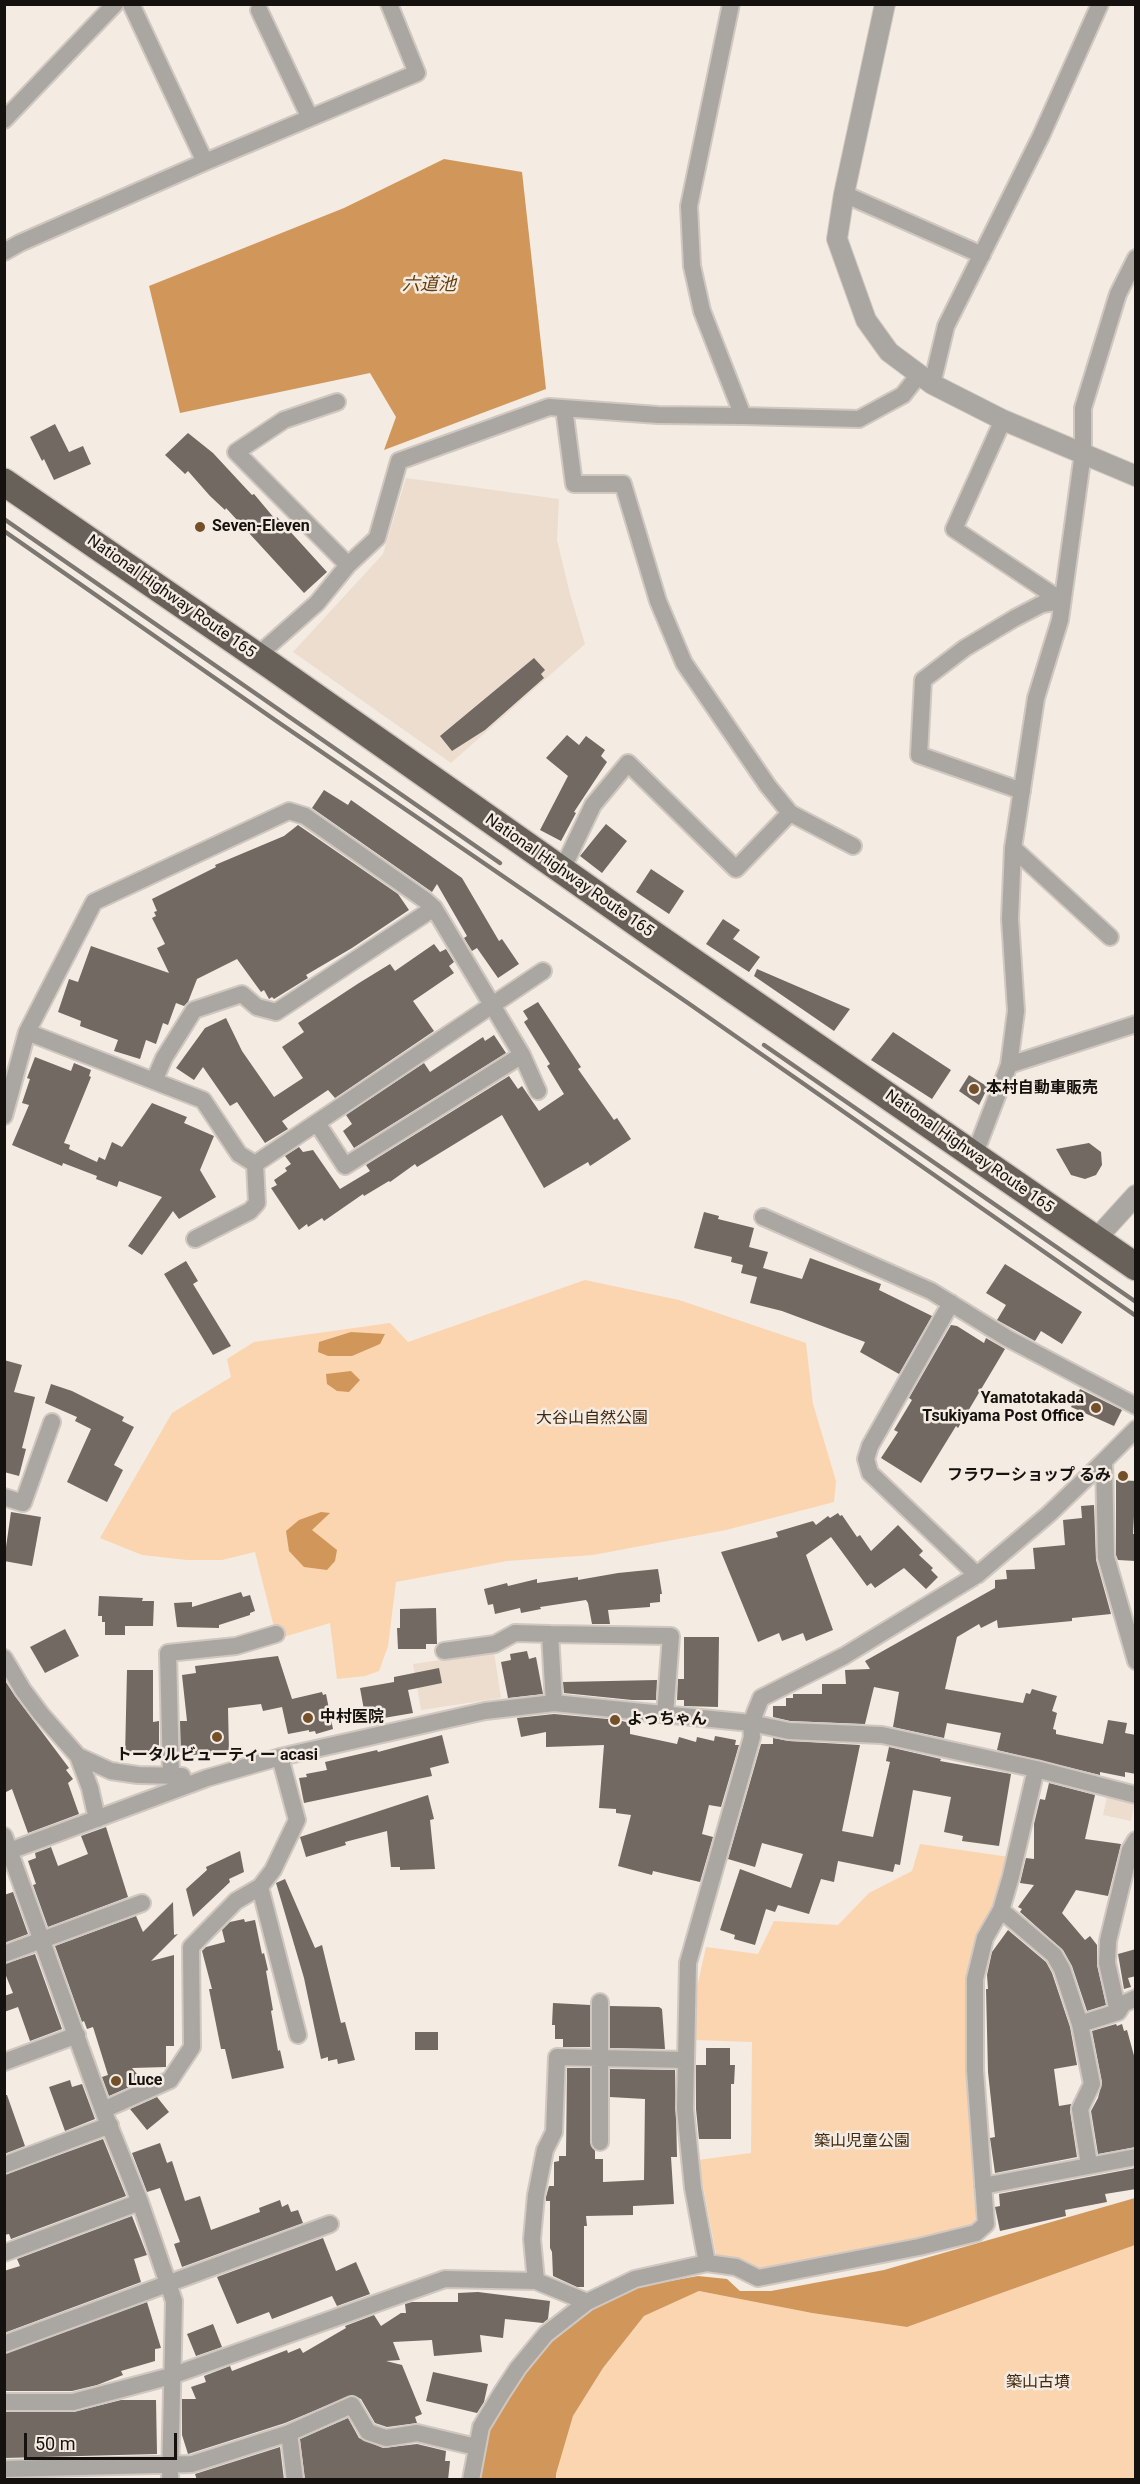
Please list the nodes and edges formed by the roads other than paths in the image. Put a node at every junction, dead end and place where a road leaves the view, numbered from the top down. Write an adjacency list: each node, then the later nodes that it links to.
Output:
1 (115, 4): 9 (street)
2 (131, 4): 10 (street)
3 (389, 4): 8 (street)
4 (731, 4): 18 (street)
5 (885, 4): 11 (street)
6 (1100, 4): 13 (street)
7 (263, 6): 8 (street)
8 (310, 118): 10 (street)
9 (4, 120)
10 (205, 162): 12 (street)
11 (844, 194): 13 (street); 15 (street)
12 (4, 252)
13 (982, 255): 15 (street)
14 (1136, 258): 20 (street)
15 (925, 380): 18 (street); 19 (street)
16 (337, 402): 23 (street)
17 (564, 408): 18 (street); 23 (street); 27 (street)
18 (743, 416)
19 (1004, 420): 20 (street); 24 (street)
20 (1083, 453): 21 (street); 24 (street)
21 (1136, 476)
22 (4, 482): 25 (highway, National Highway Route 165)
23 (348, 565): 25 (street)
24 (1062, 601): 26 (street); 26 (street)
25 (257, 656): 30 (highway, National Highway Route 165)
26 (1022, 791): 29 (street)
27 (790, 813): 28 (street); 30 (street)
28 (853, 846)
29 (1013, 849): 32 (street); 38 (street)
30 (562, 870): 43 (highway, National Highway Route 165)
31 (434, 908): 34 (street); 36 (street); 39 (street)
32 (1110, 937)
33 (543, 971): 34 (street)
34 (494, 1006): 37 (street); 42 (street)
35 (1136, 1024): 38 (street)
36 (27, 1032): 39 (street); 41 (street)
37 (522, 1055): 40 (street); 42 (street)
38 (1009, 1065): 43 (street)
39 (154, 1081): 44 (street)
40 (538, 1091)
41 (4, 1116)
42 (317, 1123): 44 (street)
43 (974, 1156): 48 (highway, National Highway Route 165)
44 (255, 1164): 47 (street)
45 (1136, 1195): 48 (street)
46 (763, 1217): 50 (street)
47 (195, 1239)
48 (1096, 1239): 49 (highway, National Highway Route 165)
49 (1136, 1267)
50 (951, 1303): 51 (street); 56 (street)
51 (1136, 1406)
52 (52, 1422): 55 (street)
53 (1136, 1429): 54 (street)
54 (1104, 1461): 56 (street); 61 (street)
55 (4, 1497)
56 (977, 1575): 64 (street)
57 (276, 1634): 68 (street)
58 (550, 1634): 59 (street); 62 (street); 63 (street)
59 (444, 1650)
60 (4, 1658): 65 (street)
61 (1136, 1661)
62 (554, 1703): 63 (street); 66 (street)
63 (666, 1715): 64 (street)
64 (751, 1723): 67 (street); 86 (street)
65 (78, 1756): 68 (street); 71 (street)
66 (280, 1757): 69 (street); 74 (street)
67 (1036, 1769): 70 (street); 76 (street)
68 (171, 1776): 69 (street)
69 (207, 1778): 71 (street)
70 (1136, 1796)
71 (97, 1820): 73 (street)
72 (1136, 1840): 81 (street)
73 (6, 1846): 77 (street)
74 (260, 1887): 84 (street); 88 (street)
75 (141, 1903): 77 (street)
76 (1001, 1910): 82 (street); 94 (street)
77 (42, 1940): 78 (street); 83 (street)
78 (4, 1954)
79 (1136, 1998): 81 (street)
80 (600, 2002): 85 (street)
81 (1118, 2012): 82 (street)
82 (1080, 2024): 92 (street)
83 (77, 2035): 87 (street); 88 (street)
84 (298, 2035)
85 (602, 2059): 86 (street); 90 (street); 99 (street)
86 (686, 2060): 98 (street)
87 (4, 2062)
88 (103, 2110): 89 (street)
89 (110, 2125): 93 (street); 95 (street)
90 (600, 2142)
91 (1136, 2157): 92 (street)
92 (1089, 2164): 94 (street)
93 (4, 2165)
94 (983, 2186): 98 (street)
95 (140, 2202): 97 (street); 100 (street)
96 (330, 2224): 100 (street)
97 (4, 2253)
98 (707, 2263): 101 (street)
99 (536, 2281): 101 (street); 103 (street)
100 (167, 2284): 102 (street); 103 (street)
101 (587, 2302): 106 (street)
102 (4, 2344)
103 (171, 2376): 104 (street); 108 (street)
104 (4, 2402)
105 (289, 2433): 106 (street); 108 (street); 109 (street)
106 (476, 2447): 110 (street)
107 (4, 2469): 108 (street)
108 (170, 2472)
109 (295, 2480)
110 (471, 2480)

